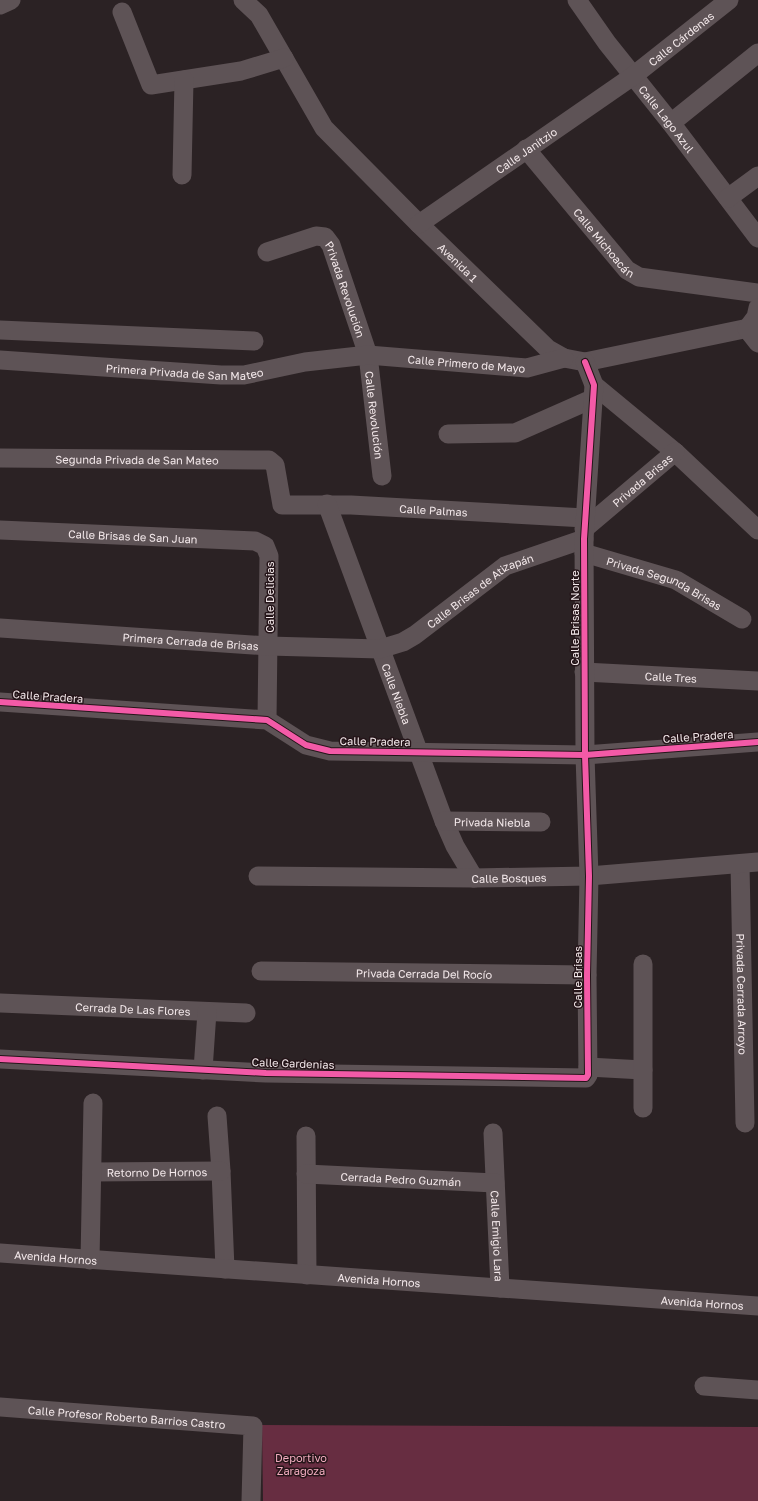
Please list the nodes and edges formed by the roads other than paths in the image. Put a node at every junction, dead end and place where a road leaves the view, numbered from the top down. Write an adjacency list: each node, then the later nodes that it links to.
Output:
1 (11, 0): 5 (street)
2 (243, 0): 8 (street, Avenida 1)
3 (578, 0): 9 (street, Calle Lago Azul)
4 (729, 0): 9 (street, Calle Cárdenas)
5 (0, 5)
6 (122, 12): 10 (street)
7 (758, 53): 11 (street)
8 (284, 58): 10 (street); 16 (street, Avenida 1)
9 (633, 76): 11 (street, Calle Lago Azul); 12 (street, Calle Janitzio)
10 (184, 80): 13 (street)
11 (671, 123): 15 (street, Calle Lago Azul)
12 (526, 149): 16 (street, Calle Janitzio); 19 (street, Calle Michoacán)
13 (182, 175)
14 (758, 176): 15 (street)
15 (728, 198): 17 (street, Calle Lago Azul)
16 (419, 224): 25 (street, Avenida 1)
17 (758, 238)
18 (267, 252): 24 (street, Privada Revolución)
19 (758, 293)
20 (758, 308): 22 (street)
21 (0, 330): 23 (street)
22 (754, 333): 27 (street, Avenida 1)
23 (254, 341)
24 (368, 355): 25 (street, Calle Primero de Mayo); 26 (street, Primera Privada de San Mateo); 32 (street, Calle Revolución)
25 (564, 358): 27 (street, Avenida 1)
26 (0, 360)
27 (585, 362): 28 (street, Calle Brisas Norte)
28 (593, 392): 29 (street); 30 (street, Privada Brisas); 37 (street, Calle Brisas Norte)
29 (448, 434)
30 (675, 452): 36 (street); 37 (street, Privada Brisas)
31 (0, 458): 34 (street, Segunda Privada de San Mateo)
32 (382, 476)
33 (327, 504): 34 (street, Calle Palmas); 37 (street, Calle Palmas); 42 (street, Calle Niebla)
34 (282, 505)
35 (0, 530): 38 (street, Calle Brisas de San Juan)
36 (758, 530)
37 (584, 534): 39 (street, Privada Segunda Brisas); 42 (street, Calle Brisas de Atizapán); 43 (street, Calle Brisas Norte)
38 (265, 546): 41 (street, Calle Delicias)
39 (742, 619)
40 (0, 628): 41 (street, Primera Cerrada de Brisas)
41 (268, 646): 42 (street, Primera Cerrada de Brisas); 46 (street, Calle Delicias)
42 (380, 649): 48 (street, Calle Niebla)
43 (584, 672): 44 (street, Calle Tres); 49 (street, Calle Brisas Norte)
44 (758, 681)
45 (0, 702): 46 (street, Calle Pradera)
46 (267, 720): 48 (street, Calle Pradera)
47 (758, 742): 49 (street, Calle Pradera)
48 (420, 752): 49 (street, Calle Pradera); 50 (street, Calle Niebla)
49 (585, 755): 54 (street, Calle Brisas Norte)
50 (444, 821): 51 (street, Privada Niebla); 55 (street, Calle Niebla)
51 (541, 822)
52 (749, 863): 54 (street, Calle Bosques); 69 (street, Privada Cerrada Arroyo)
53 (258, 876): 55 (street, Calle Bosques)
54 (589, 876): 55 (street, Calle Bosques); 58 (street, Calle Brisas)
55 (474, 878)
56 (643, 964): 64 (street)
57 (261, 971): 58 (street, Privada Cerrada Del Rocío)
58 (587, 974): 65 (street, Calle Brisas)
59 (0, 1004): 60 (street, Cerrada De Las Flores)
60 (207, 1012): 61 (street); 63 (street, Cerrada De Las Flores)
61 (246, 1013)
62 (0, 1059): 63 (street, Calle Gardenias)
63 (204, 1070): 65 (street, Calle Gardenias)
64 (643, 1070): 65 (street, Calle Gardenias); 67 (street)
65 (587, 1072)
66 (93, 1103): 73 (street)
67 (643, 1108)
68 (217, 1116): 72 (street)
69 (745, 1123)
70 (493, 1133): 75 (street, Calle Emigio Lara)
71 (306, 1136): 74 (street)
72 (221, 1171): 73 (street, Retorno De Hornos); 78 (street)
73 (92, 1172): 77 (street)
74 (306, 1174): 75 (street, Cerrada Pedro Guzmán); 79 (street)
75 (495, 1183): 80 (street, Calle Emigio Lara)
76 (0, 1253): 77 (street, Avenida Hornos)
77 (90, 1260): 78 (street, Avenida Hornos)
78 (225, 1269): 79 (street, Avenida Hornos)
79 (307, 1275): 80 (street, Avenida Hornos)
80 (500, 1288): 81 (street, Avenida Hornos)
81 (758, 1306)
82 (704, 1386): 83 (street)
83 (758, 1390)
84 (0, 1407): 85 (street, Calle Profesor Roberto Barrios Castro)
85 (252, 1501)

